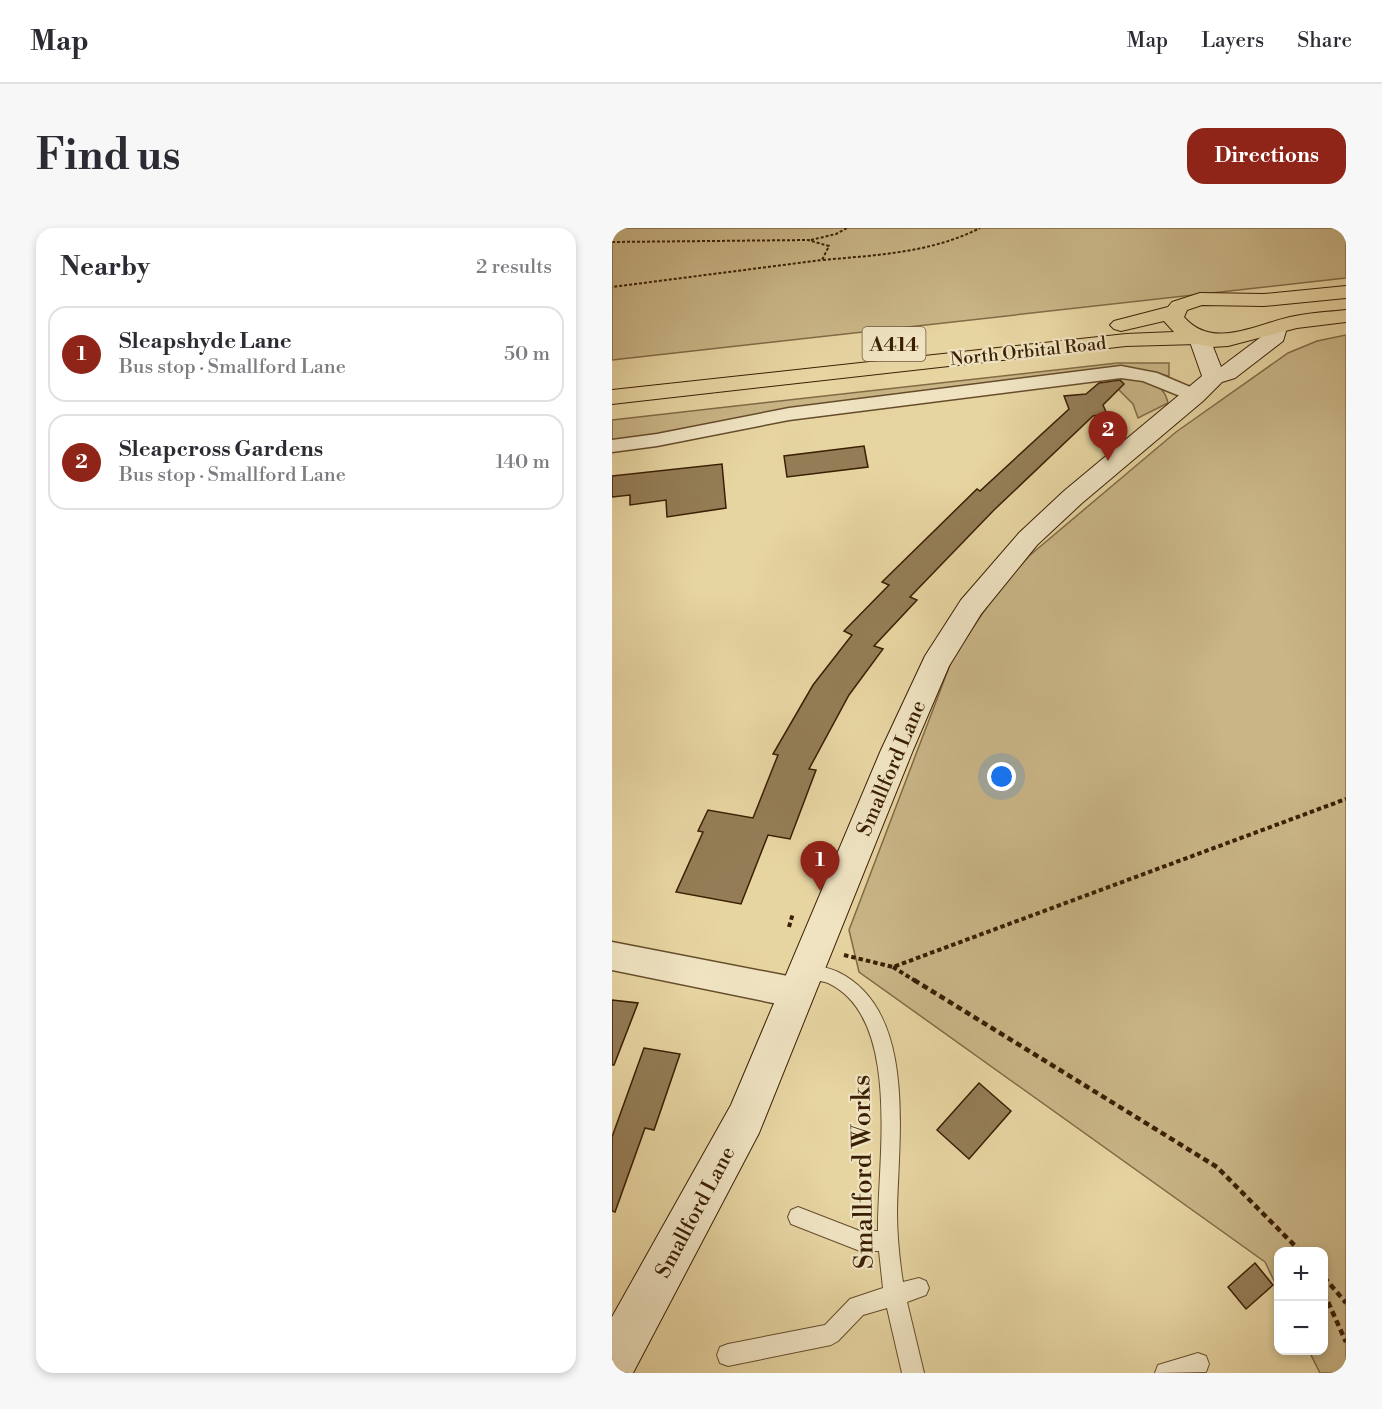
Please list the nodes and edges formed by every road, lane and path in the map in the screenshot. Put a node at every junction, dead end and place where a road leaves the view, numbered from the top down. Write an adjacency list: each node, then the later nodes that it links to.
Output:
1 (847, 228): 3 (path)
2 (980, 228): 5 (path)
3 (808, 240): 4 (path); 5 (path)
4 (612, 242)
5 (822, 260): 6 (path)
6 (612, 287)
7 (1346, 292): 8 (highway, A414)
8 (1174, 312): 11 (highway); 12 (highway, North Orbital Road / A414)
9 (1346, 315): 10 (highway, A414)
10 (1276, 328): 11 (highway, A414); 13 (street, Smallford Lane)
11 (1197, 338): 13 (street); 14 (highway, North Orbital Road / A414)
12 (950, 339)
13 (1204, 386): 15 (street); 19 (street, Smallford Lane)
14 (612, 397)
15 (612, 446)
16 (1346, 799): 18 (path)
17 (612, 956): 19 (street)
18 (893, 967): 19 (path); 22 (path)
19 (808, 971): 21 (lane, Smallford Works); 30 (street, Smallford Lane)
20 (798, 1217): 21 (lane)
21 (887, 1241): 25 (lane, Smallford Works)
22 (1296, 1247)
23 (1328, 1283): 27 (path)
24 (919, 1288): 25 (lane)
25 (894, 1295): 29 (lane); 32 (lane, Smallford Works)
26 (1327, 1301): 28 (path)
27 (1346, 1303)
28 (1346, 1342)
29 (728, 1355)
30 (612, 1364)
31 (1198, 1364): 33 (lane)
32 (913, 1373)
33 (1166, 1373)

